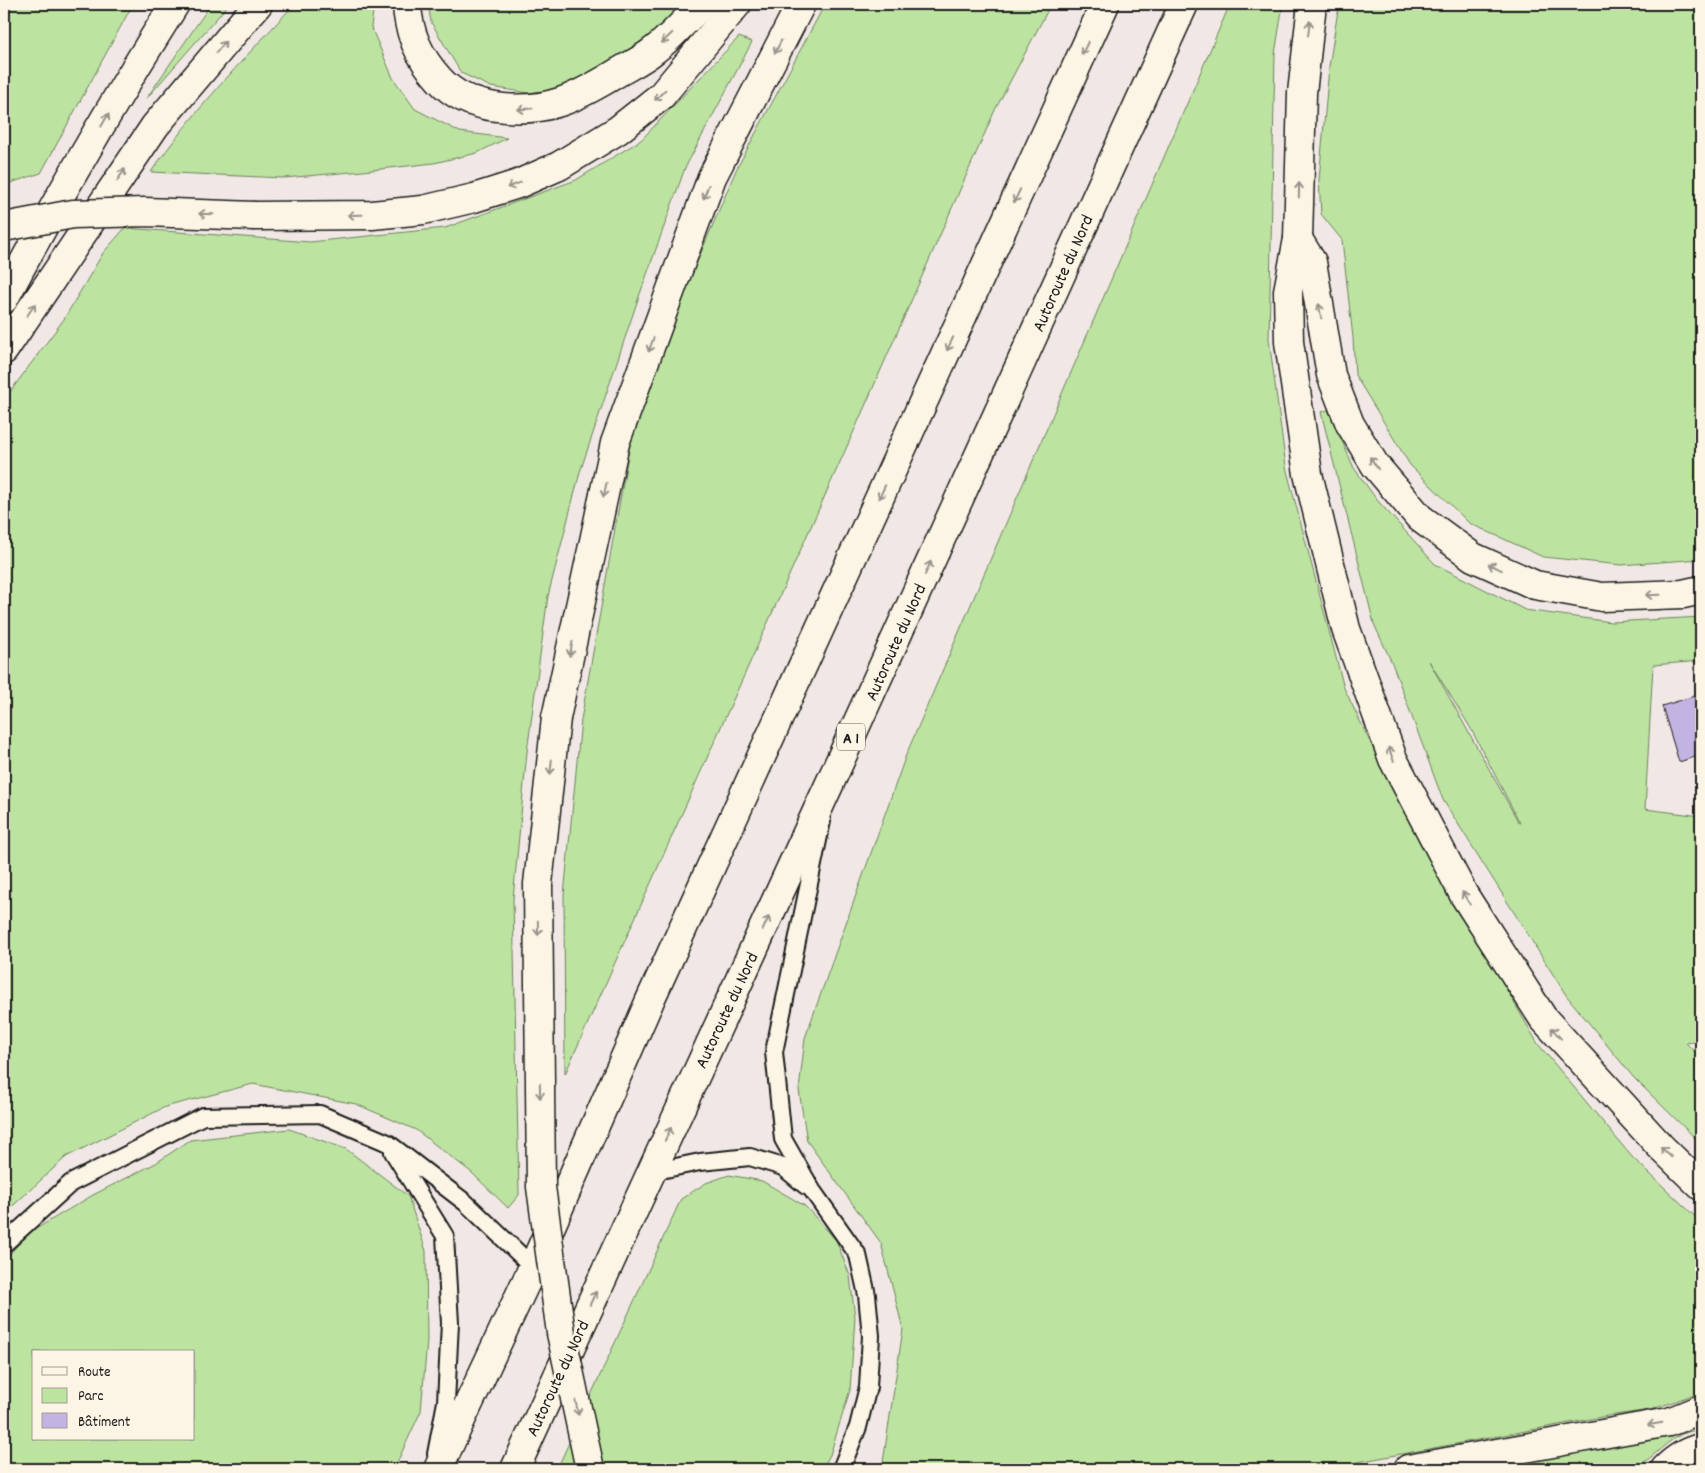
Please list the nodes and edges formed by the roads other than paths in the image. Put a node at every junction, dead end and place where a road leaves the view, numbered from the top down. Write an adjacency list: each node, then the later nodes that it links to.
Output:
1 (175, 4): 12 (main road, one-way to 1)
2 (258, 4): 13 (main road, one-way to 2)
3 (408, 4): 4 (main road, one-way to 3)
4 (703, 4)
5 (737, 4): 10 (main road, one-way to 10, bridge)
6 (801, 4): 27 (main road, one-way to 27, bridge)
7 (1105, 4): 21 (main road, one-way to 21)
8 (1184, 4): 15 (main road, Autoroute du Nord / A 1, one-way to 8)
9 (1312, 4): 11 (main road, one-way to 9)
10 (4, 227)
11 (1298, 239): 14 (main road, one-way to 11); 18 (main road, one-way to 11)
12 (4, 299)
13 (4, 350)
14 (1701, 590)
15 (830, 785): 17 (main road, Autoroute du Nord / A 1, one-way to 15); 19 (lane)
16 (388, 1143): 20 (lane); 21 (lane); 24 (lane)
17 (651, 1172): 19 (lane); 26 (main road, Autoroute du Nord / A 1, one-way to 17)
18 (1701, 1186)
19 (812, 1190): 28 (lane)
20 (4, 1244)
21 (533, 1267): 25 (main road)
22 (1701, 1409): 29 (main road, one-way to 29)
23 (1701, 1448): 30 (main road)
24 (433, 1469)
25 (438, 1469)
26 (515, 1469)
27 (590, 1469)
28 (841, 1469)
29 (1408, 1469)
30 (1665, 1469)

